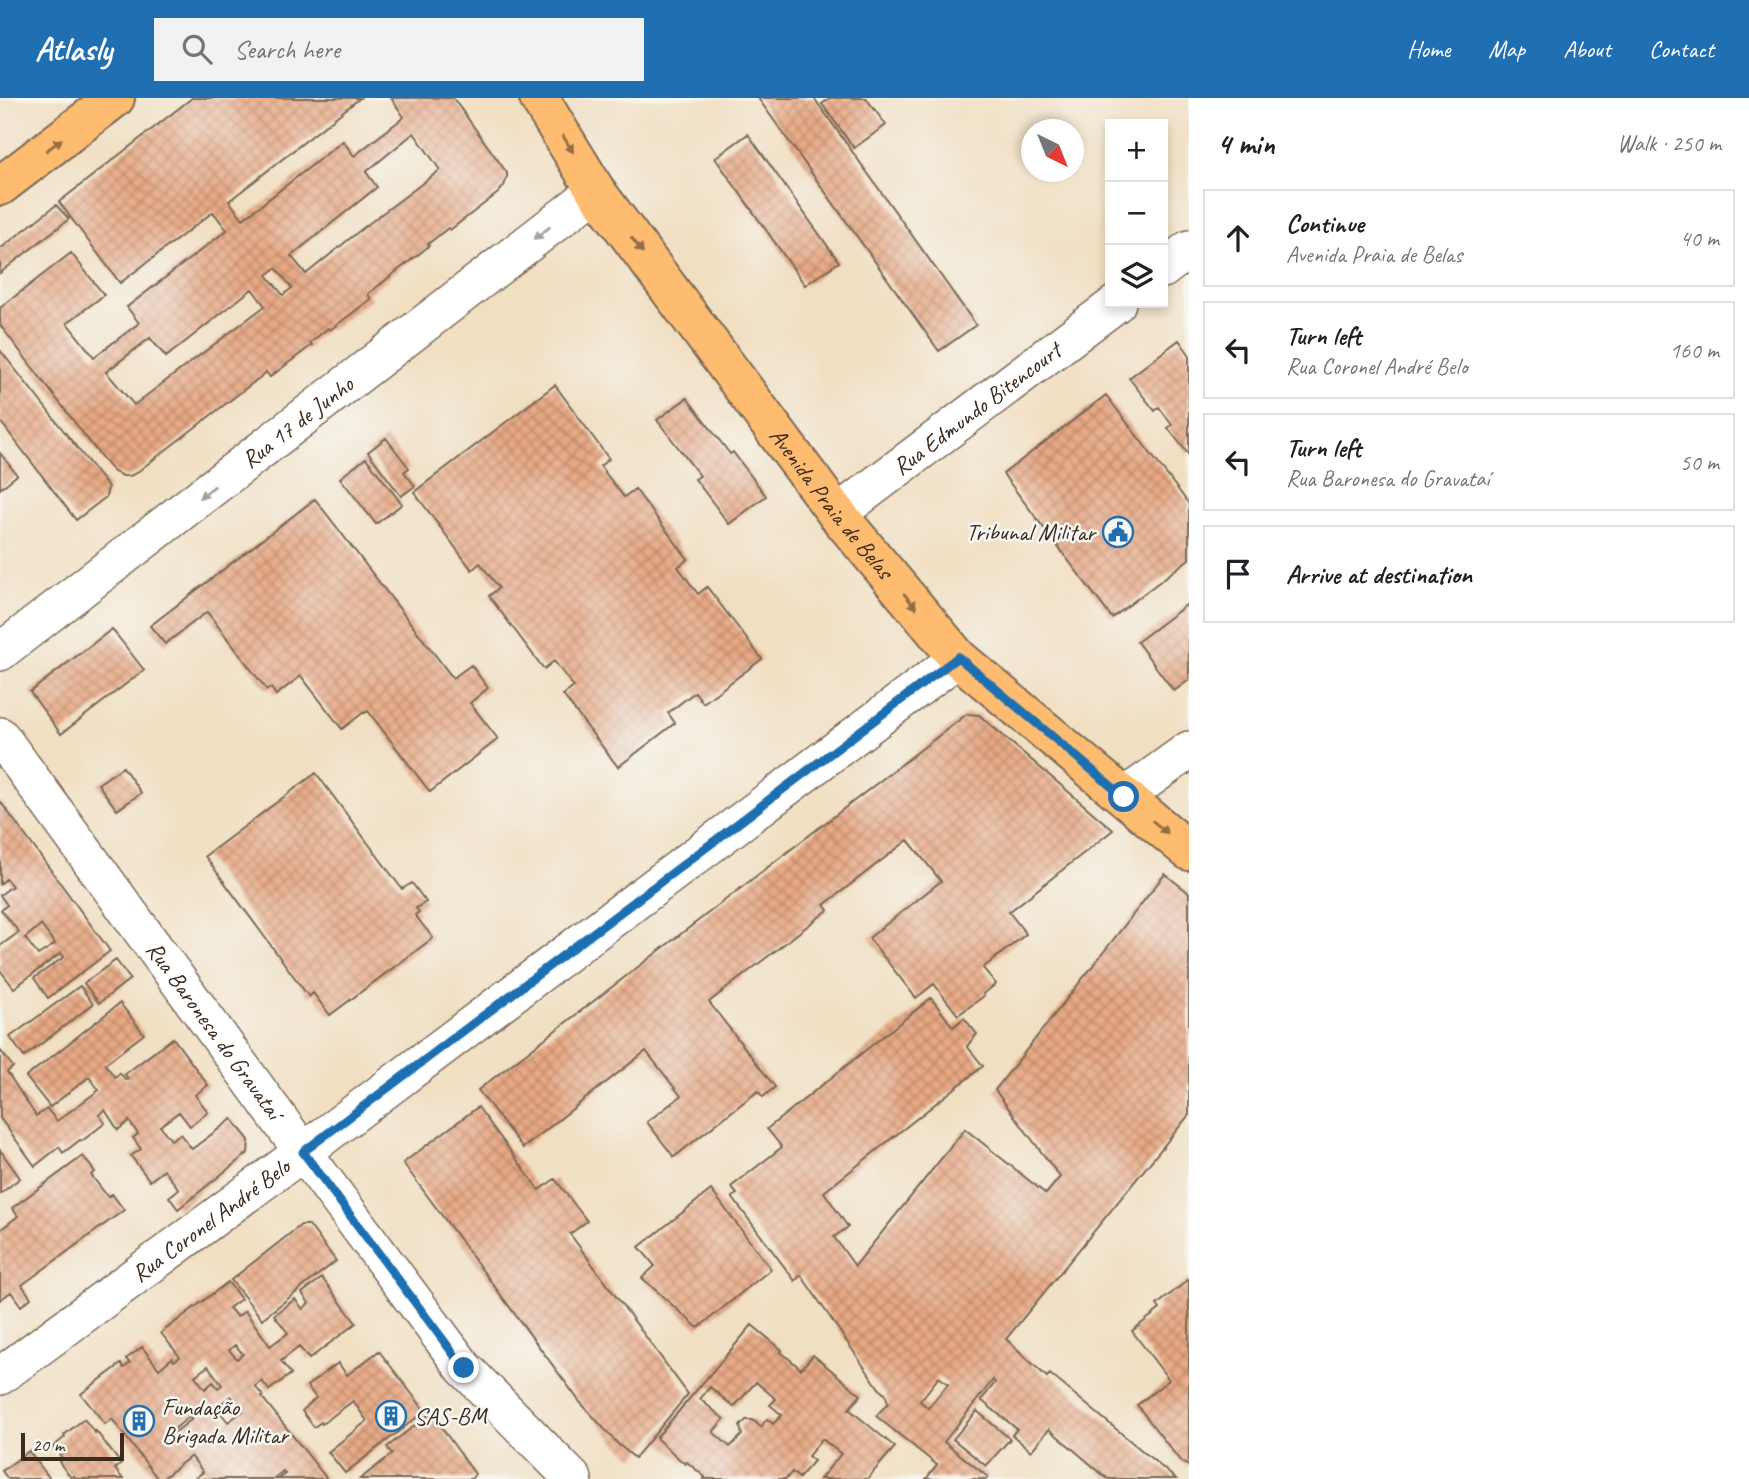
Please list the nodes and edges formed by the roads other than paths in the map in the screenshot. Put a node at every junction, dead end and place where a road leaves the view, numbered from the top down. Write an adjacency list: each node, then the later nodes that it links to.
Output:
1 (115, 98): 3 (main road, one-way to 1)
2 (539, 98): 4 (main road, Avenida Praia de Belas, one-way to 4)
3 (0, 186)
4 (596, 191): 8 (main road, Avenida Praia de Belas, one-way to 8); 9 (street, Rua 17 de Junho, one-way to 9)
5 (1189, 249): 6 (street)
6 (1168, 265)
7 (1110, 308): 8 (street, Rua Edmundo Bitencourt)
8 (837, 514): 10 (main road, Avenida Praia de Belas, one-way to 10)
9 (0, 652)
10 (958, 657): 13 (main road, Avenida Praia de Belas); 15 (street, Rua Coronel André Belo)
11 (0, 736): 15 (street, Rua Baronesa do Gravataí)
12 (1189, 750): 13 (street)
13 (1124, 797): 14 (main road, Avenida Praia de Belas, one-way to 14)
14 (1189, 851)
15 (303, 1152): 16 (street, Rua Coronel André Belo); 17 (street, Rua Baronesa do Gravataí)
16 (0, 1376)
17 (573, 1479)

